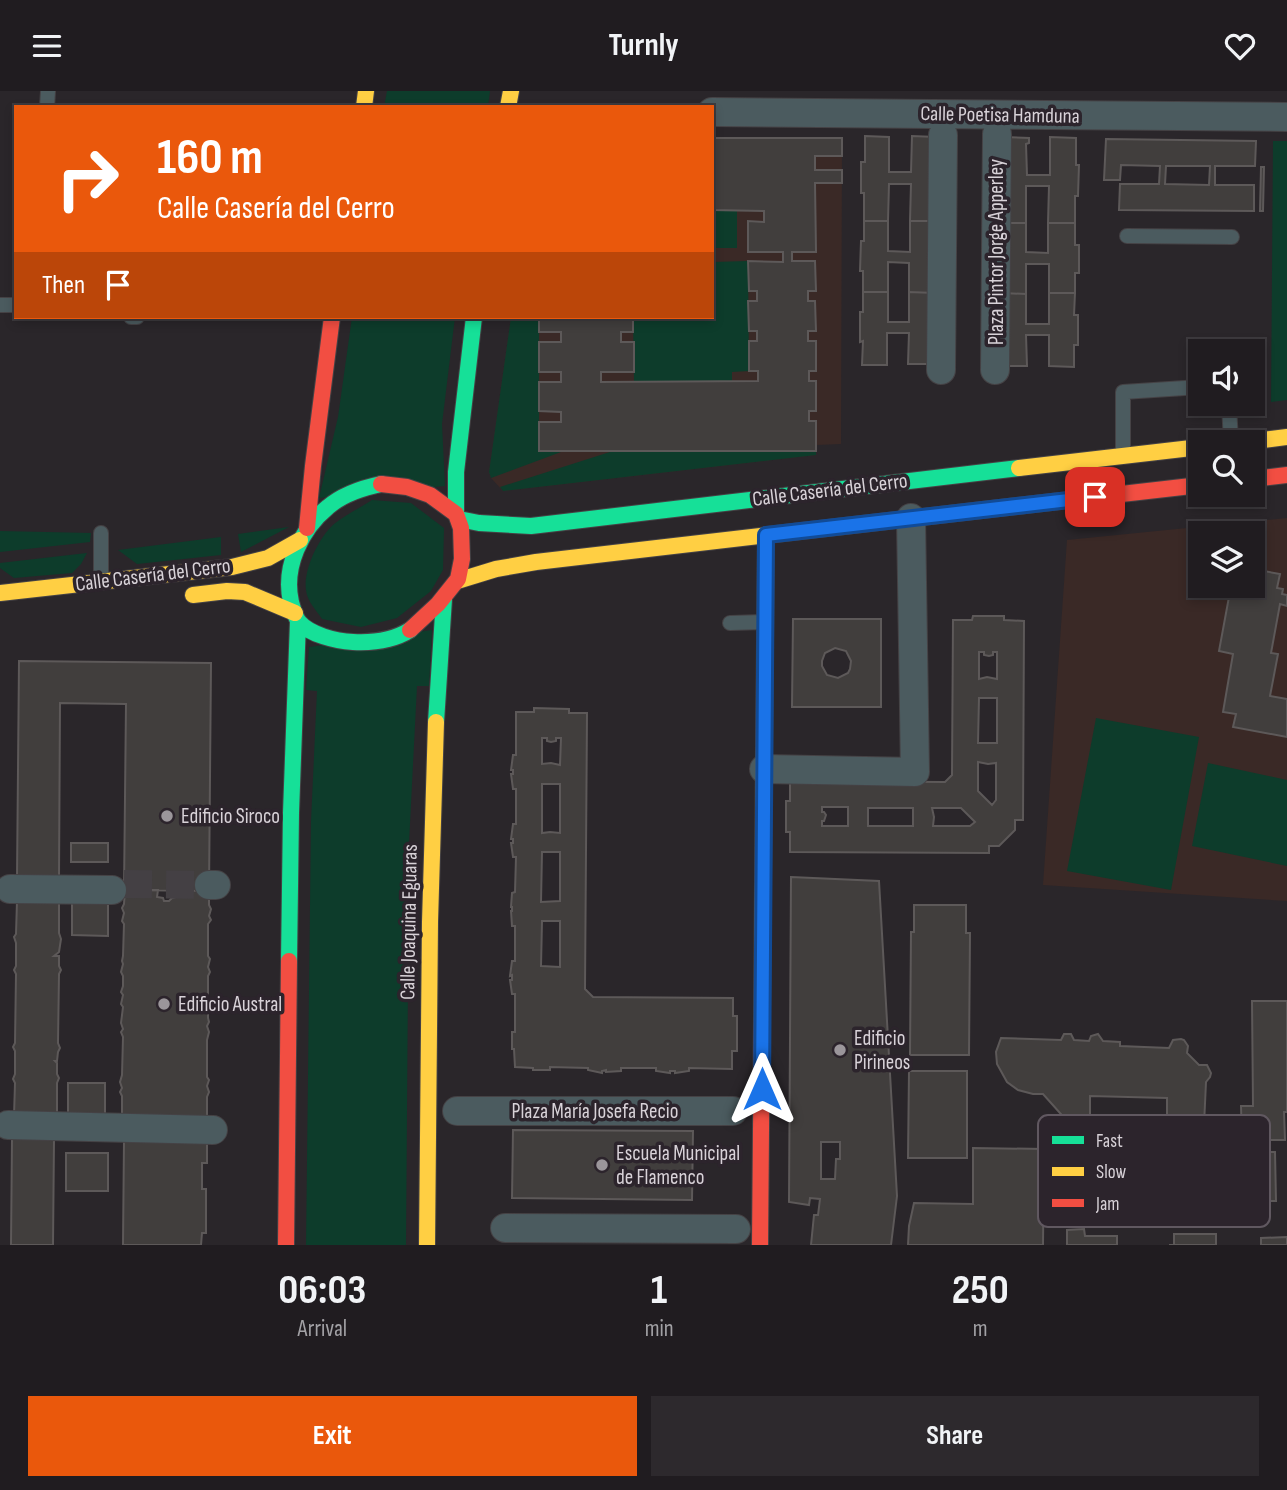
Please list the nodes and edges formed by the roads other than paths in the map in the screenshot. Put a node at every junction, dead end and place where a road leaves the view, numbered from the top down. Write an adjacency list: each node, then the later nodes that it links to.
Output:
1 (714, 112): 2 (street, Calle Poetisa Hamduna)
2 (1287, 117)
3 (997, 134): 10 (street, Plaza Pintor Jorge Apperley)
4 (943, 135): 9 (street)
5 (1127, 236): 6 (lane)
6 (1232, 237)
7 (332, 319): 22 (main road)
8 (474, 319): 19 (main road)
9 (941, 370)
10 (995, 370)
11 (1188, 388): 15 (lane)
12 (1287, 437): 13 (main road)
13 (1265, 440)
14 (1188, 448): 15 (main road, Calle Casería del Cerro)
15 (1123, 455): 19 (main road, Calle Casería del Cerro)
16 (1287, 475): 17 (main road)
17 (1265, 478)
18 (1188, 486): 20 (main road, Calle Casería del Cerro)
19 (458, 517): 22 (main road); 24 (main road)
20 (911, 518): 23 (main road, Calle Casería del Cerro); 32 (street, Calle Casería del Cerro)
21 (101, 533): 25 (lane)
22 (304, 534): 25 (main road, Calle Casería del Cerro); 29 (main road)
23 (766, 535): 24 (main road, Calle Casería del Cerro); 30 (main road)
24 (457, 581): 28 (main road)
25 (101, 582): 26 (main road, Calle Casería del Cerro)
26 (0, 593)
27 (179, 597): 29 (main road, Calle Casería del Cerro)
28 (444, 599): 29 (main road); 42 (main road, Calle Joaquina Eguaras)
29 (297, 617): 41 (main road)
30 (765, 621): 31 (lane); 32 (main road)
31 (730, 623)
32 (764, 769): 43 (main road)
33 (10, 888): 34 (street)
34 (120, 890)
35 (457, 1111): 36 (street, Plaza María Josefa Recio)
36 (733, 1111)
37 (8, 1125): 38 (street)
38 (214, 1130)
39 (505, 1228): 40 (street)
40 (736, 1229)
41 (286, 1245)
42 (427, 1245)
43 (761, 1245)

